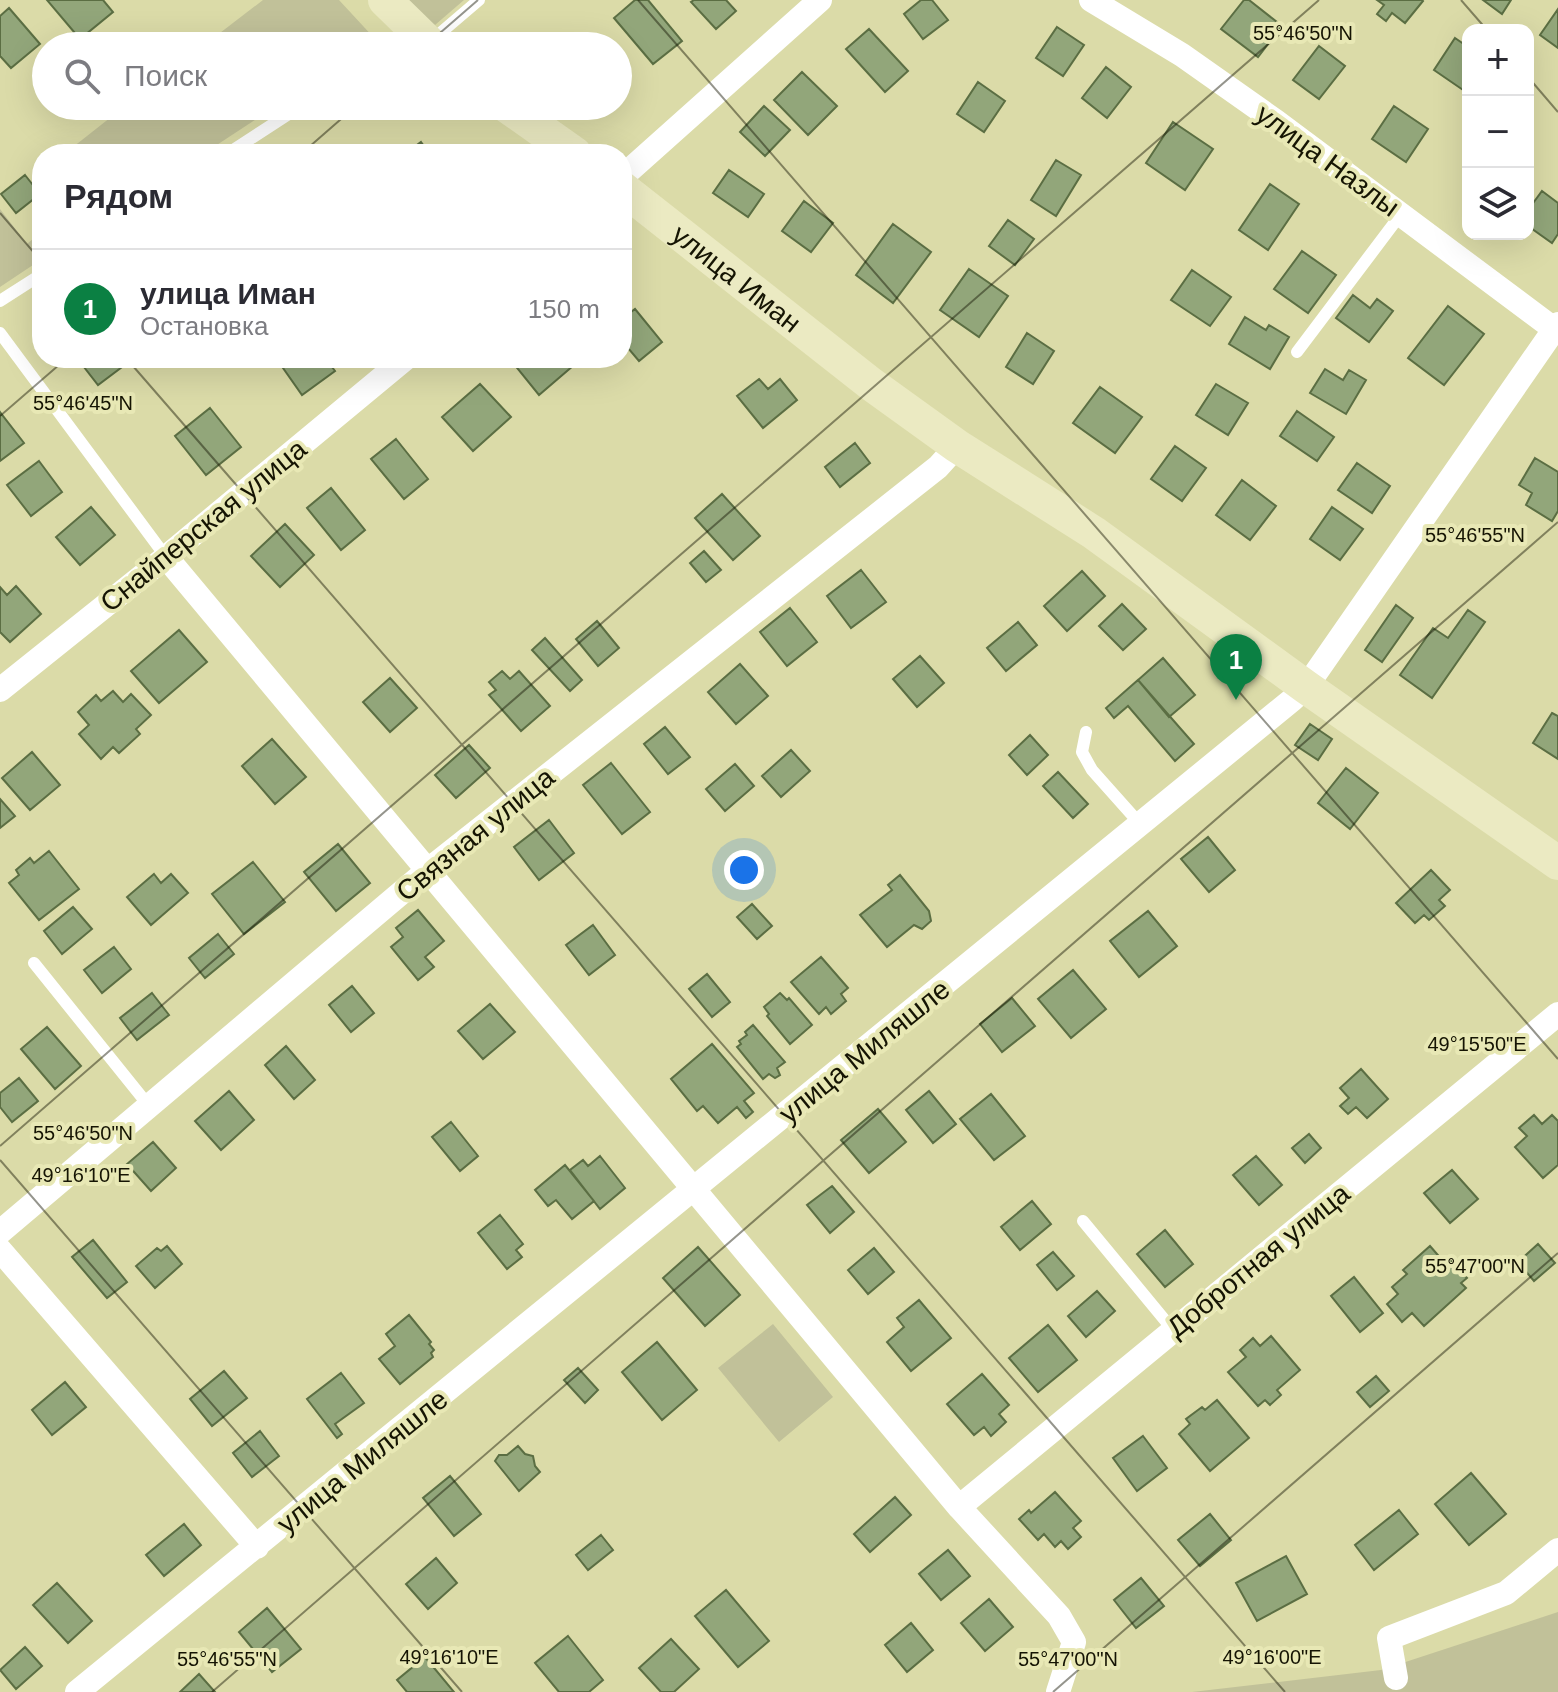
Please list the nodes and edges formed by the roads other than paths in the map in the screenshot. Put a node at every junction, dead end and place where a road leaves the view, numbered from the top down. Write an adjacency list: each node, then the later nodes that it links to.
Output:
1 (385, 0): 5 (street)
2 (479, 0): 6 (lane)
3 (820, 0): 11 (street)
4 (1091, 0): 13 (street, улица Назлы)
5 (410, 32)
6 (433, 32)
7 (279, 120): 9 (lane)
8 (527, 120): 10 (street)
9 (242, 144)
10 (561, 144)
11 (632, 168)
12 (632, 196): 20 (street, улица Иман)
13 (1401, 214): 16 (street, улица Назлы); 18 (lane)
14 (32, 280): 15 (lane)
15 (0, 301)
16 (1557, 328): 22 (street, улица Миляшле)
17 (0, 333): 21 (lane)
18 (1297, 352)
19 (394, 368): 21 (street, Снайперская улица)
20 (957, 446): 22 (street, улица Иман); 27 (street, Связная улица)
21 (166, 557): 23 (street, Снайперская улица); 27 (street)
22 (1306, 687): 25 (street, улица Миляшле); 26 (street, улица Иман)
23 (0, 690)
24 (1086, 732): 25 (lane)
25 (1141, 825): 31 (street, улица Миляшле)
26 (1558, 863)
27 (427, 871): 30 (street, Связная улица); 31 (street)
28 (34, 963): 30 (lane)
29 (1558, 1014): 35 (street, Добротная улица)
30 (149, 1106): 33 (street, Связная улица)
31 (694, 1191): 36 (street); 37 (street, улица Миляшле)
32 (1083, 1221): 35 (lane)
33 (0, 1232)
34 (0, 1250): 37 (street)
35 (1173, 1330): 36 (street, Добротная улица)
36 (959, 1507): 41 (street)
37 (257, 1547): 40 (street, улица Миляшле)
38 (1558, 1550): 39 (street)
39 (1396, 1678)
40 (77, 1692)
41 (1058, 1692)

